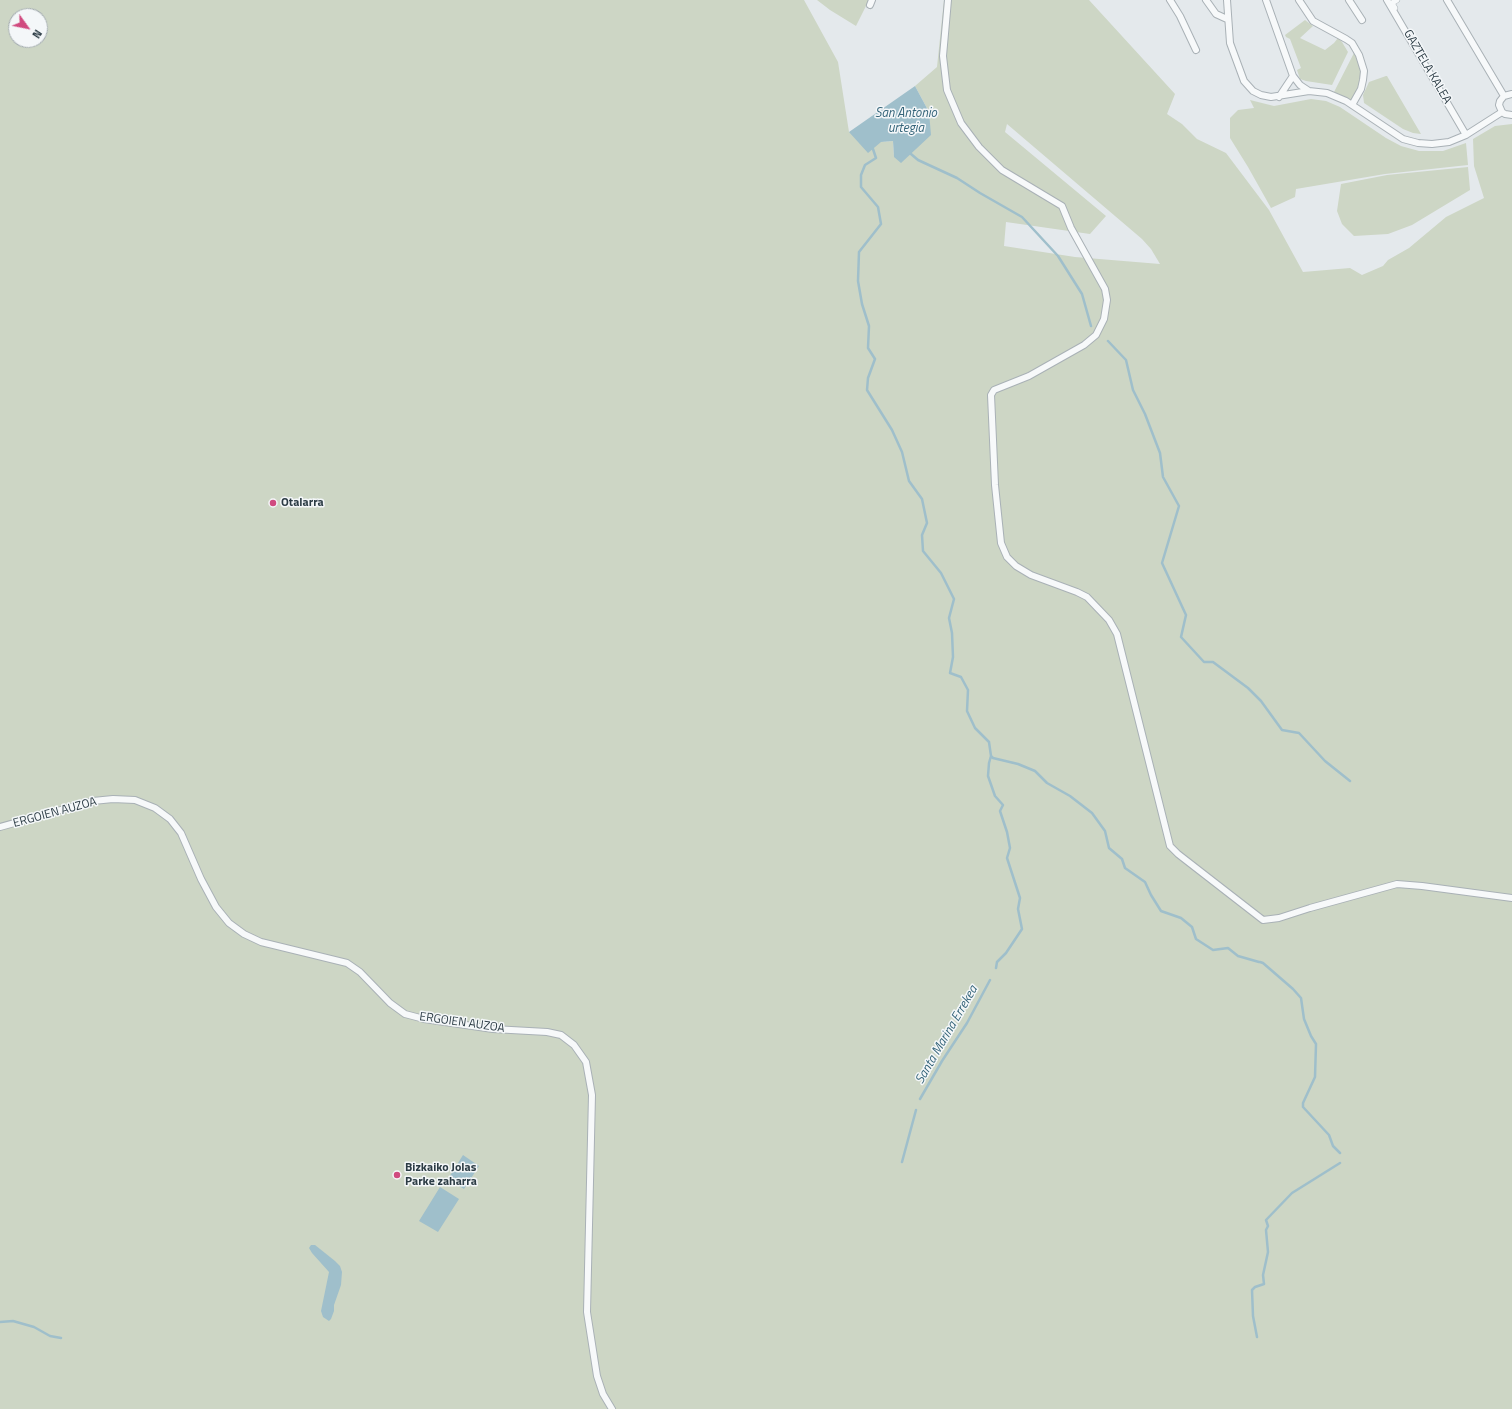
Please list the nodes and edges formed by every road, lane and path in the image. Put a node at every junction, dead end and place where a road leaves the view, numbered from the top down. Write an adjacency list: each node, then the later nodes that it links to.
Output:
1 (948, 0): 25 (street)
2 (1170, 0): 14 (street)
3 (1206, 0): 12 (street)
4 (1227, 0): 12 (street)
5 (1266, 0): 15 (street)
6 (1299, 0): 20 (street)
7 (1349, 0): 13 (street)
8 (1387, 0): 11 (street, GAZTELA KALEA)
9 (1397, 0): 11 (street)
10 (1447, 0): 18 (street)
11 (1393, 9): 23 (street, GAZTELA KALEA)
12 (1227, 19): 19 (street)
13 (1362, 20)
14 (1196, 50)
15 (1293, 76): 16 (street); 19 (street)
16 (1309, 91): 19 (street); 20 (street)
17 (1512, 94): 18 (street)
18 (1504, 96): 21 (street)
19 (1279, 97)
20 (1352, 105): 23 (street)
21 (1502, 112): 22 (street); 23 (street)
22 (1512, 115)
23 (1466, 134)
24 (0, 827): 26 (street, ERGOIEN AUZOA)
25 (1512, 898)
26 (612, 1409)

